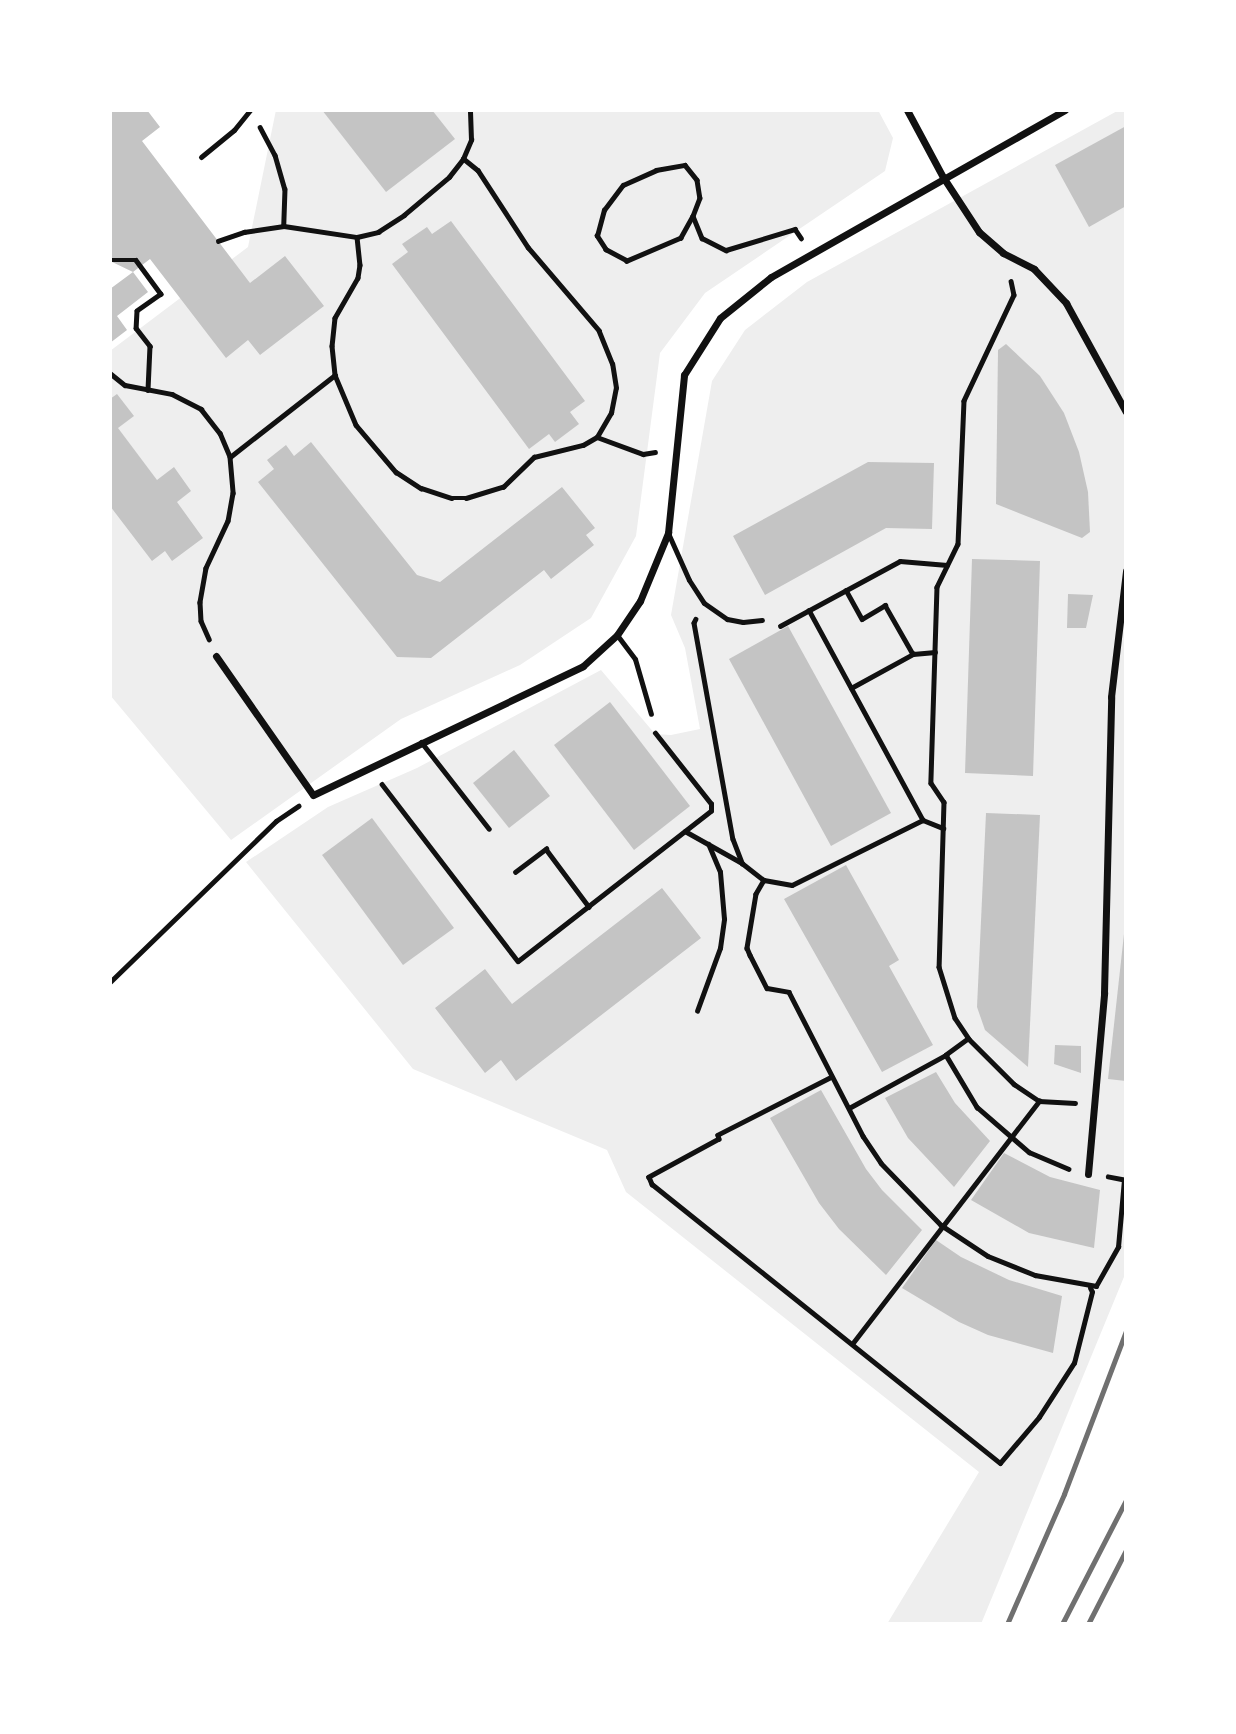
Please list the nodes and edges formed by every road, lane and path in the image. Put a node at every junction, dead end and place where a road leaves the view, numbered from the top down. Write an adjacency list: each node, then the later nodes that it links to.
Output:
1 (250, 110): 6 (lane)
2 (470, 110): 7 (path)
3 (907, 110): 8 (street)
4 (1065, 110): 8 (street)
5 (257, 121): 10 (path)
6 (201, 157)
7 (463, 159): 11 (path); 20 (path)
8 (943, 177): 13 (street); 14 (street)
9 (693, 216): 9 (path); 13 (path)
10 (284, 226): 11 (path); 12 (path)
11 (357, 237): 17 (path)
12 (218, 241)
13 (811, 253): 21 (street)
14 (1003, 253): 19 (street); 24 (path)
15 (110, 260): 18 (path)
16 (110, 373): 18 (path)
17 (335, 375): 20 (path); 22 (path)
18 (148, 390): 22 (path)
19 (1126, 412)
20 (597, 436): 21 (path)
21 (677, 448): 23 (street)
22 (230, 457): 36 (path)
23 (668, 533): 30 (lane); 33 (street)
24 (948, 565): 26 (path); 34 (path)
25 (1126, 570): 57 (street)
26 (846, 590): 28 (path); 35 (path)
27 (694, 608): 29 (path)
28 (809, 610): 32 (path); 37 (path)
29 (699, 615): 31 (path); 47 (path)
30 (762, 620)
31 (706, 622)
32 (770, 630)
33 (617, 635): 38 (lane); 39 (street)
34 (935, 652): 35 (path); 43 (path)
35 (913, 654): 37 (path)
36 (216, 656): 41 (street)
37 (851, 688): 42 (path)
38 (651, 714): 45 (path)
39 (421, 742): 40 (street); 44 (lane)
40 (369, 767): 41 (street); 50 (path)
41 (313, 795): 51 (path)
42 (923, 820): 43 (path); 49 (path)
43 (943, 828): 53 (path)
44 (488, 829)
45 (685, 831): 46 (path); 50 (path)
46 (707, 844): 47 (path); 52 (path)
47 (742, 863): 49 (path)
48 (515, 872): 50 (path)
49 (764, 880): 55 (path)
50 (589, 907)
51 (110, 982)
52 (697, 1011)
53 (969, 1039): 54 (path); 56 (path)
54 (946, 1055): 58 (path); 59 (path)
55 (832, 1077): 58 (path); 63 (path)
56 (1039, 1101): 57 (path); 59 (path)
57 (1093, 1105): 60 (street)
58 (849, 1108): 61 (path)
59 (1010, 1138): 60 (path); 61 (path)
60 (1088, 1174): 62 (path)
61 (941, 1226): 62 (path); 63 (path)
62 (1090, 1288): 63 (path)
63 (852, 1344)

